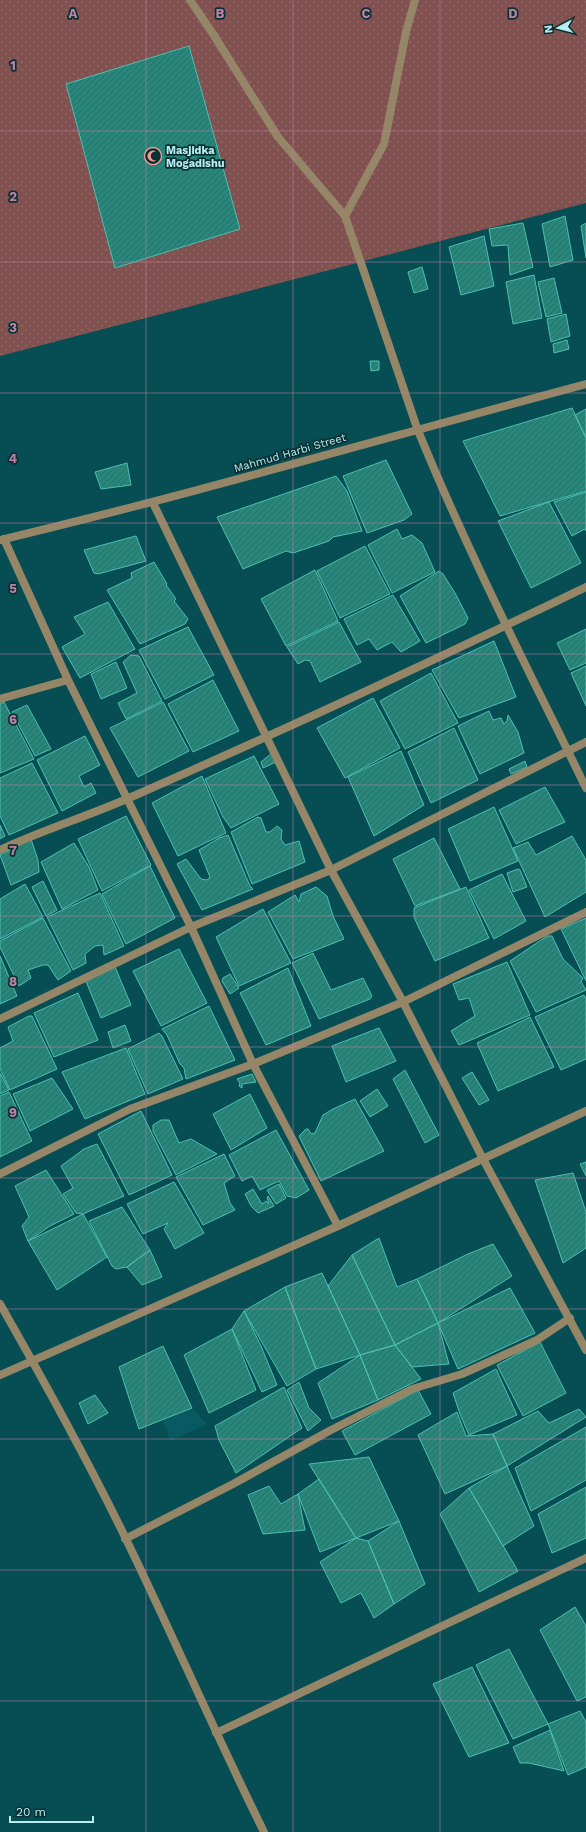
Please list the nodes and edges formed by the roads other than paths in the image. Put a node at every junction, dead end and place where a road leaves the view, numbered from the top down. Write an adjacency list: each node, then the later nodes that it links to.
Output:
1 (190, 0): 3 (street)
2 (415, 0): 3 (street)
3 (345, 216): 5 (street)
4 (586, 384): 5 (street, Mahmud Harbi Street)
5 (417, 428): 6 (street, Mahmud Harbi Street); 9 (street)
6 (153, 502): 7 (street, Mahmud Harbi Street); 12 (street)
7 (2, 539): 10 (street)
8 (586, 587): 9 (street)
9 (505, 626): 12 (street); 14 (street)
10 (68, 680): 11 (street); 16 (street)
11 (0, 699)
12 (266, 737): 16 (street); 18 (street)
13 (586, 742): 14 (street)
14 (568, 751): 15 (street); 18 (street)
15 (586, 788)
16 (128, 799): 17 (street); 20 (street)
17 (0, 850)
18 (331, 870): 20 (street); 21 (street)
19 (586, 912): 21 (street)
20 (190, 927): 22 (street); 23 (street)
21 (403, 1002): 23 (street); 25 (street)
22 (0, 1019)
23 (253, 1064): 26 (street); 27 (street)
24 (586, 1111): 25 (street)
25 (483, 1159): 27 (street); 29 (street)
26 (0, 1174)
27 (338, 1226): 31 (street)
28 (0, 1304): 31 (street)
29 (570, 1318): 30 (street); 33 (street)
30 (586, 1350)
31 (32, 1360): 32 (street); 33 (street)
32 (0, 1375)
33 (126, 1539): 35 (street)
34 (586, 1558): 35 (street)
35 (216, 1734): 36 (street)
36 (264, 1832)

